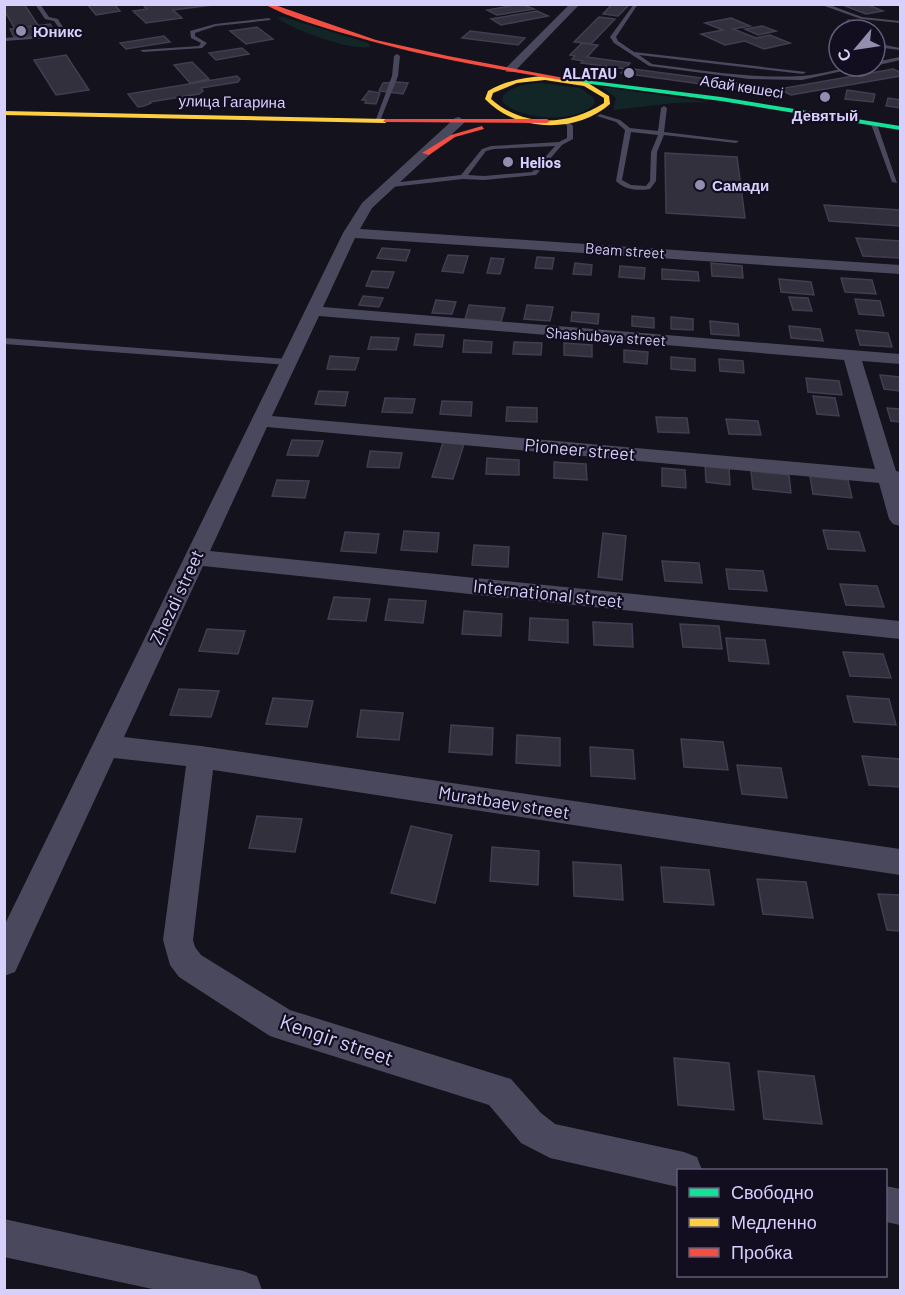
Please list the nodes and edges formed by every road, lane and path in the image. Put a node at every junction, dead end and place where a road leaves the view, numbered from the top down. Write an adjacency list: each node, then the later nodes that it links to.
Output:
1 (37, 4): 9 (lane)
2 (251, 4): 8 (main road)
3 (266, 4): 14 (main road)
4 (576, 4): 14 (street)
5 (636, 4): 12 (lane)
6 (820, 4): 7 (lane)
7 (865, 18)
8 (274, 21): 11 (lane)
9 (4, 40)
10 (332, 43): 13 (main road)
11 (143, 50)
12 (634, 53): 16 (lane); 16 (lane)
13 (397, 56): 19 (main road); 26 (lane)
14 (510, 70): 17 (main road); 19 (main road)
15 (827, 73): 16 (lane)
16 (819, 74)
17 (561, 78): 18 (main road); 19 (main road)
18 (577, 81): 21 (main road, Абай көшесі); 25 (main road)
19 (476, 103): 26 (main road, улица Гагарина); 27 (main road, улица Гагарина); 27 (main road); 34 (street, Zhezdi street)
20 (658, 108): 21 (main road); 31 (lane)
21 (786, 110): 28 (main road, Абай көшесі)
22 (632, 111): 24 (main road)
23 (4, 113): 26 (main road, улица Гагарина)
24 (600, 116): 25 (main road); 30 (lane)
25 (572, 120): 27 (main road); 33 (lane)
26 (376, 121): 34 (main road)
27 (547, 121): 34 (main road)
28 (874, 124): 29 (main road, Абай көшесі); 36 (lane)
29 (900, 128)
30 (628, 130): 31 (lane); 31 (lane)
31 (661, 134): 32 (lane)
32 (736, 141)
33 (560, 144): 35 (lane); 35 (lane)
34 (426, 153): 37 (street, Zhezdi street)
35 (463, 177): 37 (lane)
36 (895, 182)
37 (392, 185): 38 (street, Zhezdi street)
38 (350, 233): 39 (street, Beam street); 40 (street, Zhezdi street)
39 (900, 270)
40 (312, 311): 42 (street, Shashubaya street); 44 (street, Zhezdi street)
41 (4, 341): 44 (lane)
42 (852, 356): 43 (street, Shashubaya street); 46 (street)
43 (900, 359)
44 (288, 362): 45 (street, Zhezdi street)
45 (260, 421): 46 (street, Pioneer street); 48 (street, Zhezdi street)
46 (895, 478): 47 (street)
47 (900, 519)
48 (195, 557): 49 (street, International street); 50 (street, Zhezdi street)
49 (900, 630)
50 (107, 746): 51 (street, Muratbaev street); 53 (street, Zhezdi street)
51 (201, 756): 52 (street, Muratbaev street); 54 (street, Kengir street)
52 (900, 862)
53 (4, 961)
54 (678, 1169)
55 (4, 1238): 56 (street)
56 (243, 1290)

